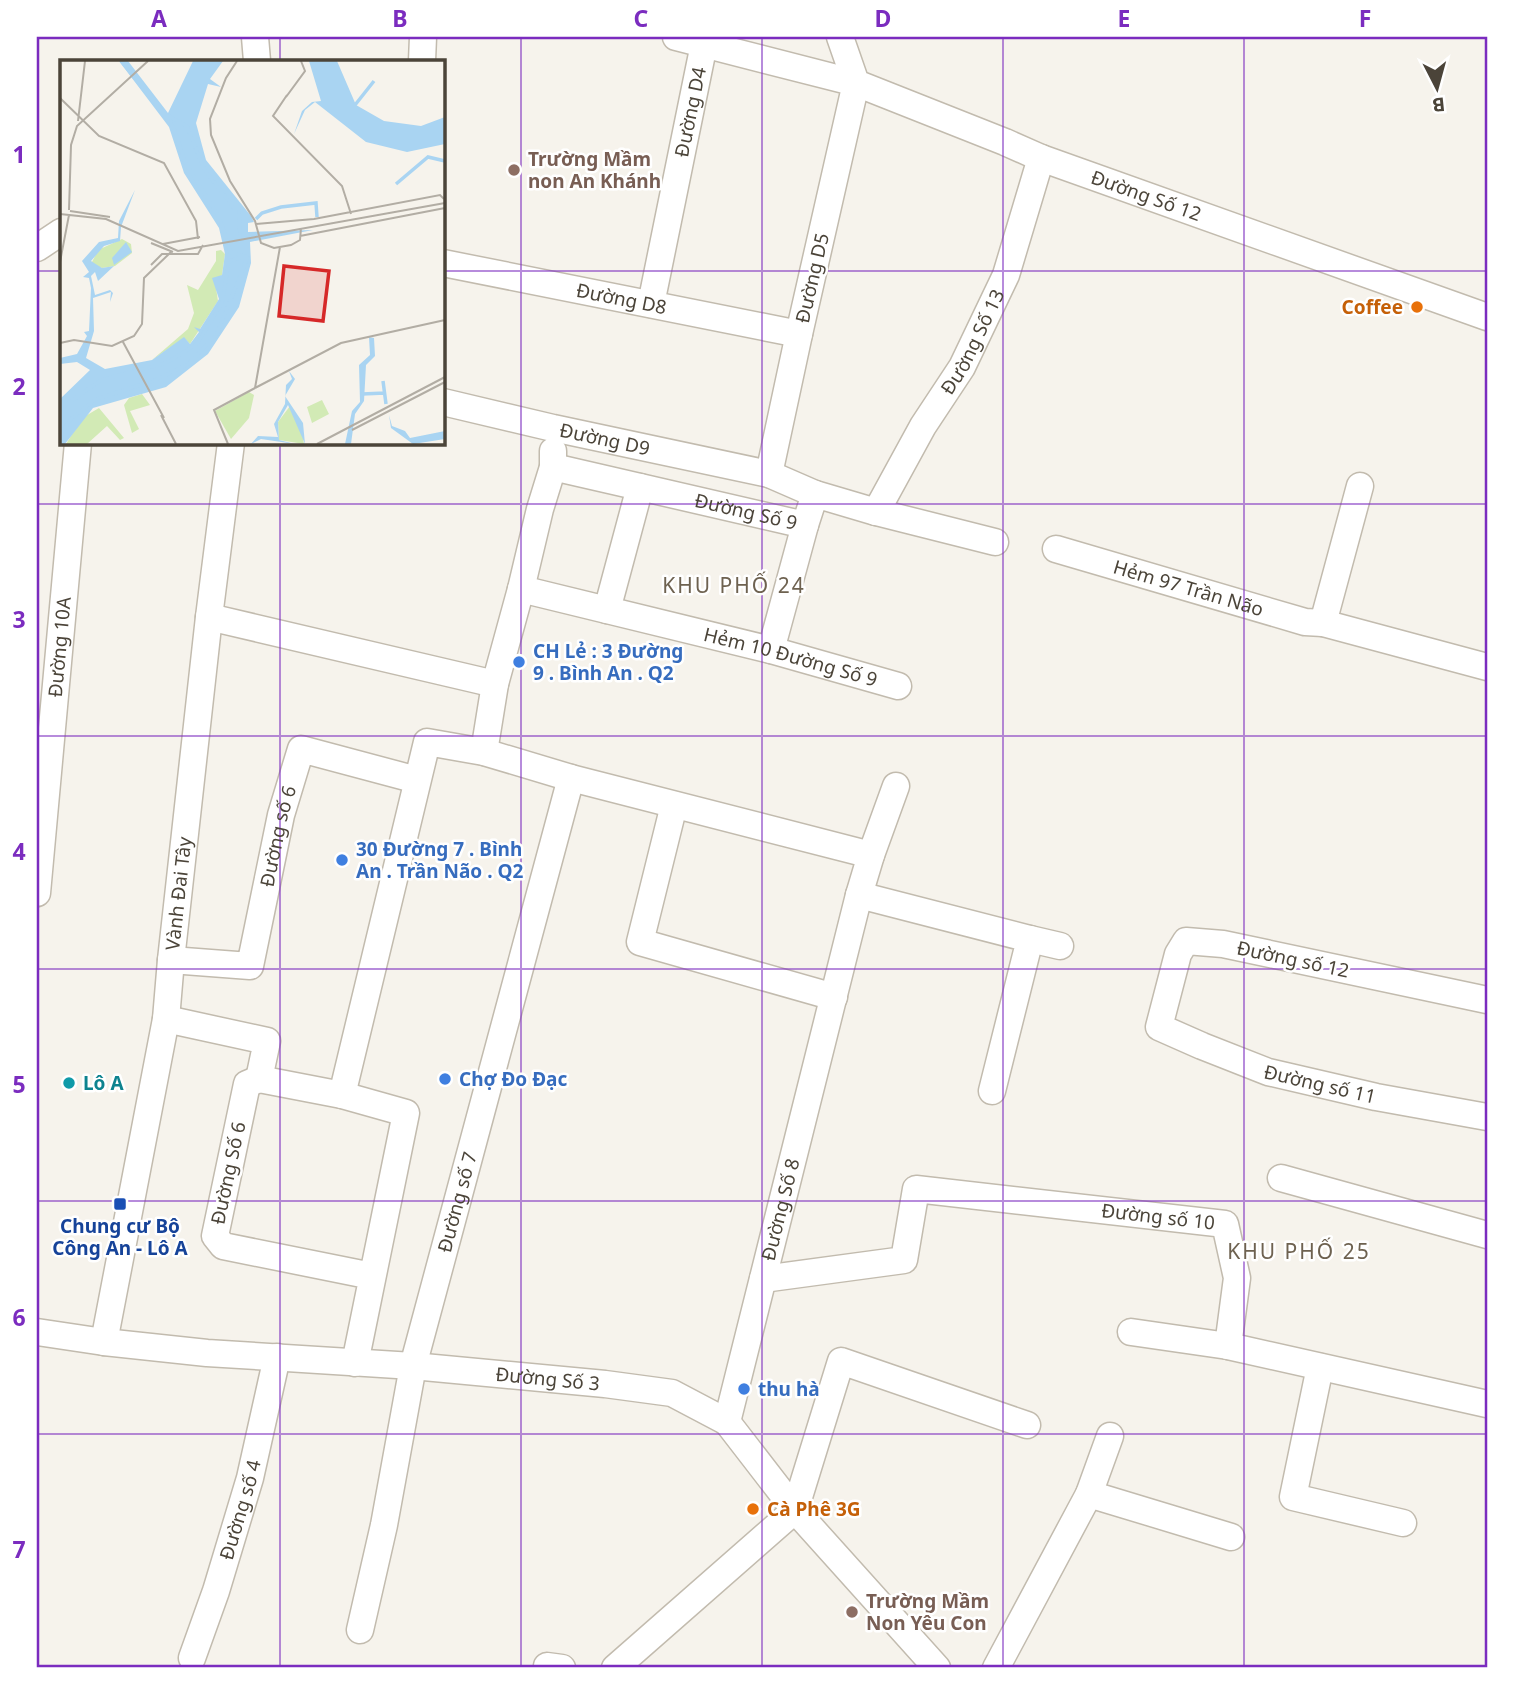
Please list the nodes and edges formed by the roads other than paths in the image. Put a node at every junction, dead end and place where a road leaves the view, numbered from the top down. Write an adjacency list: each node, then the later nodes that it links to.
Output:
1 (255, 37): 6 (street)
2 (423, 37): 7 (street)
3 (676, 37): 5 (street, Đường D4)
4 (840, 37): 8 (street)
5 (704, 44): 8 (street, Đường D4); 13 (street, Đường D4)
6 (257, 60)
7 (422, 60)
8 (856, 83): 9 (street, Đường Số 12); 15 (street, Đường D5)
9 (1041, 158): 14 (street, Đường Số 12); 25 (street, Đường Số 13)
10 (60, 233): 11 (street)
11 (37, 248)
12 (444, 263): 13 (street, Đường D8)
13 (651, 304): 15 (street, Đường D8)
14 (1487, 317)
15 (799, 334): 21 (street, Đường D5)
16 (444, 402): 17 (street, Đường D9)
17 (553, 428): 20 (street); 21 (street, Đường D9)
18 (78, 444): 43 (street, Đường 10A)
19 (231, 444): 31 (street, Vành Đai Tây)
20 (553, 467): 23 (street, Đường Số 9); 29 (street)
21 (769, 474): 24 (street, Đường D9)
22 (1360, 486): 32 (street)
23 (640, 487): 26 (street, Đường Số 9); 30 (street)
24 (815, 494): 25 (street, Đường Số 9); 26 (street, Đường Số 9)
25 (876, 512): 27 (street, Đường Số 9)
26 (805, 526): 33 (street)
27 (995, 542)
28 (1056, 549): 32 (street, Hẻm 97 Trần Não)
29 (521, 589): 30 (street, Hẻm 10 Đường Số 9); 35 (street)
30 (607, 610): 33 (street, Hẻm 10 Đường Số 9)
31 (209, 617): 35 (street); 47 (street, Vành Đai Tây)
32 (1323, 623): 34 (street, Hẻm 97 Trần Não)
33 (771, 650): 36 (street, Hẻm 10 Đường Số 9)
34 (1486, 662)
35 (495, 684): 37 (street)
36 (898, 686)
37 (484, 752): 38 (street); 39 (street)
38 (570, 778): 41 (street); 66 (street, Đường số 7)
39 (416, 779): 47 (street, Đường số 6); 54 (street)
40 (896, 786): 42 (street, Đường Số 8)
41 (674, 805): 42 (street); 48 (street)
42 (871, 855): 44 (street, Đường Số 8)
43 (37, 893)
44 (859, 895): 45 (street); 48 (street, Đường Số 8)
45 (1030, 939): 46 (street); 53 (street)
46 (1060, 946)
47 (171, 961): 50 (street, Vành Đai Tây)
48 (834, 997): 59 (street, Đường Số 8)
49 (1487, 1000): 51 (street, Đường số 12)
50 (166, 1020): 52 (street); 62 (street, Vành Đai Tây)
51 (1159, 1027): 55 (street, Đường số 11)
52 (259, 1079): 54 (street); 58 (street, Đường Số 6)
53 (992, 1091)
54 (342, 1095): 58 (street)
55 (1487, 1116)
56 (1281, 1178): 57 (street)
57 (1487, 1235)
58 (372, 1276): 65 (street)
59 (763, 1279): 63 (street, Đường số 10); 69 (street, Đường Số 8)
60 (37, 1332): 62 (street, Đường Số 3)
61 (1131, 1332): 63 (street)
62 (104, 1342): 64 (street, Đường Số 3)
63 (1228, 1346): 67 (street)
64 (276, 1357): 65 (street, Đường Số 3); 77 (street, Đường số 4)
65 (355, 1363): 66 (street, Đường Số 3)
66 (413, 1366): 69 (street, Đường Số 3); 76 (street, Đường số 7)
67 (1320, 1367): 68 (street); 74 (street)
68 (1487, 1404)
69 (727, 1422): 73 (street, Đường Số 3)
70 (1027, 1424): 73 (street)
71 (1110, 1436): 72 (street)
72 (1089, 1494): 75 (street); 80 (street)
73 (795, 1510): 78 (street); 79 (street, Đường Số 3)
74 (1403, 1523)
75 (1231, 1537)
76 (360, 1630)
77 (192, 1658)
78 (615, 1668)
79 (937, 1668)
80 (996, 1668)

